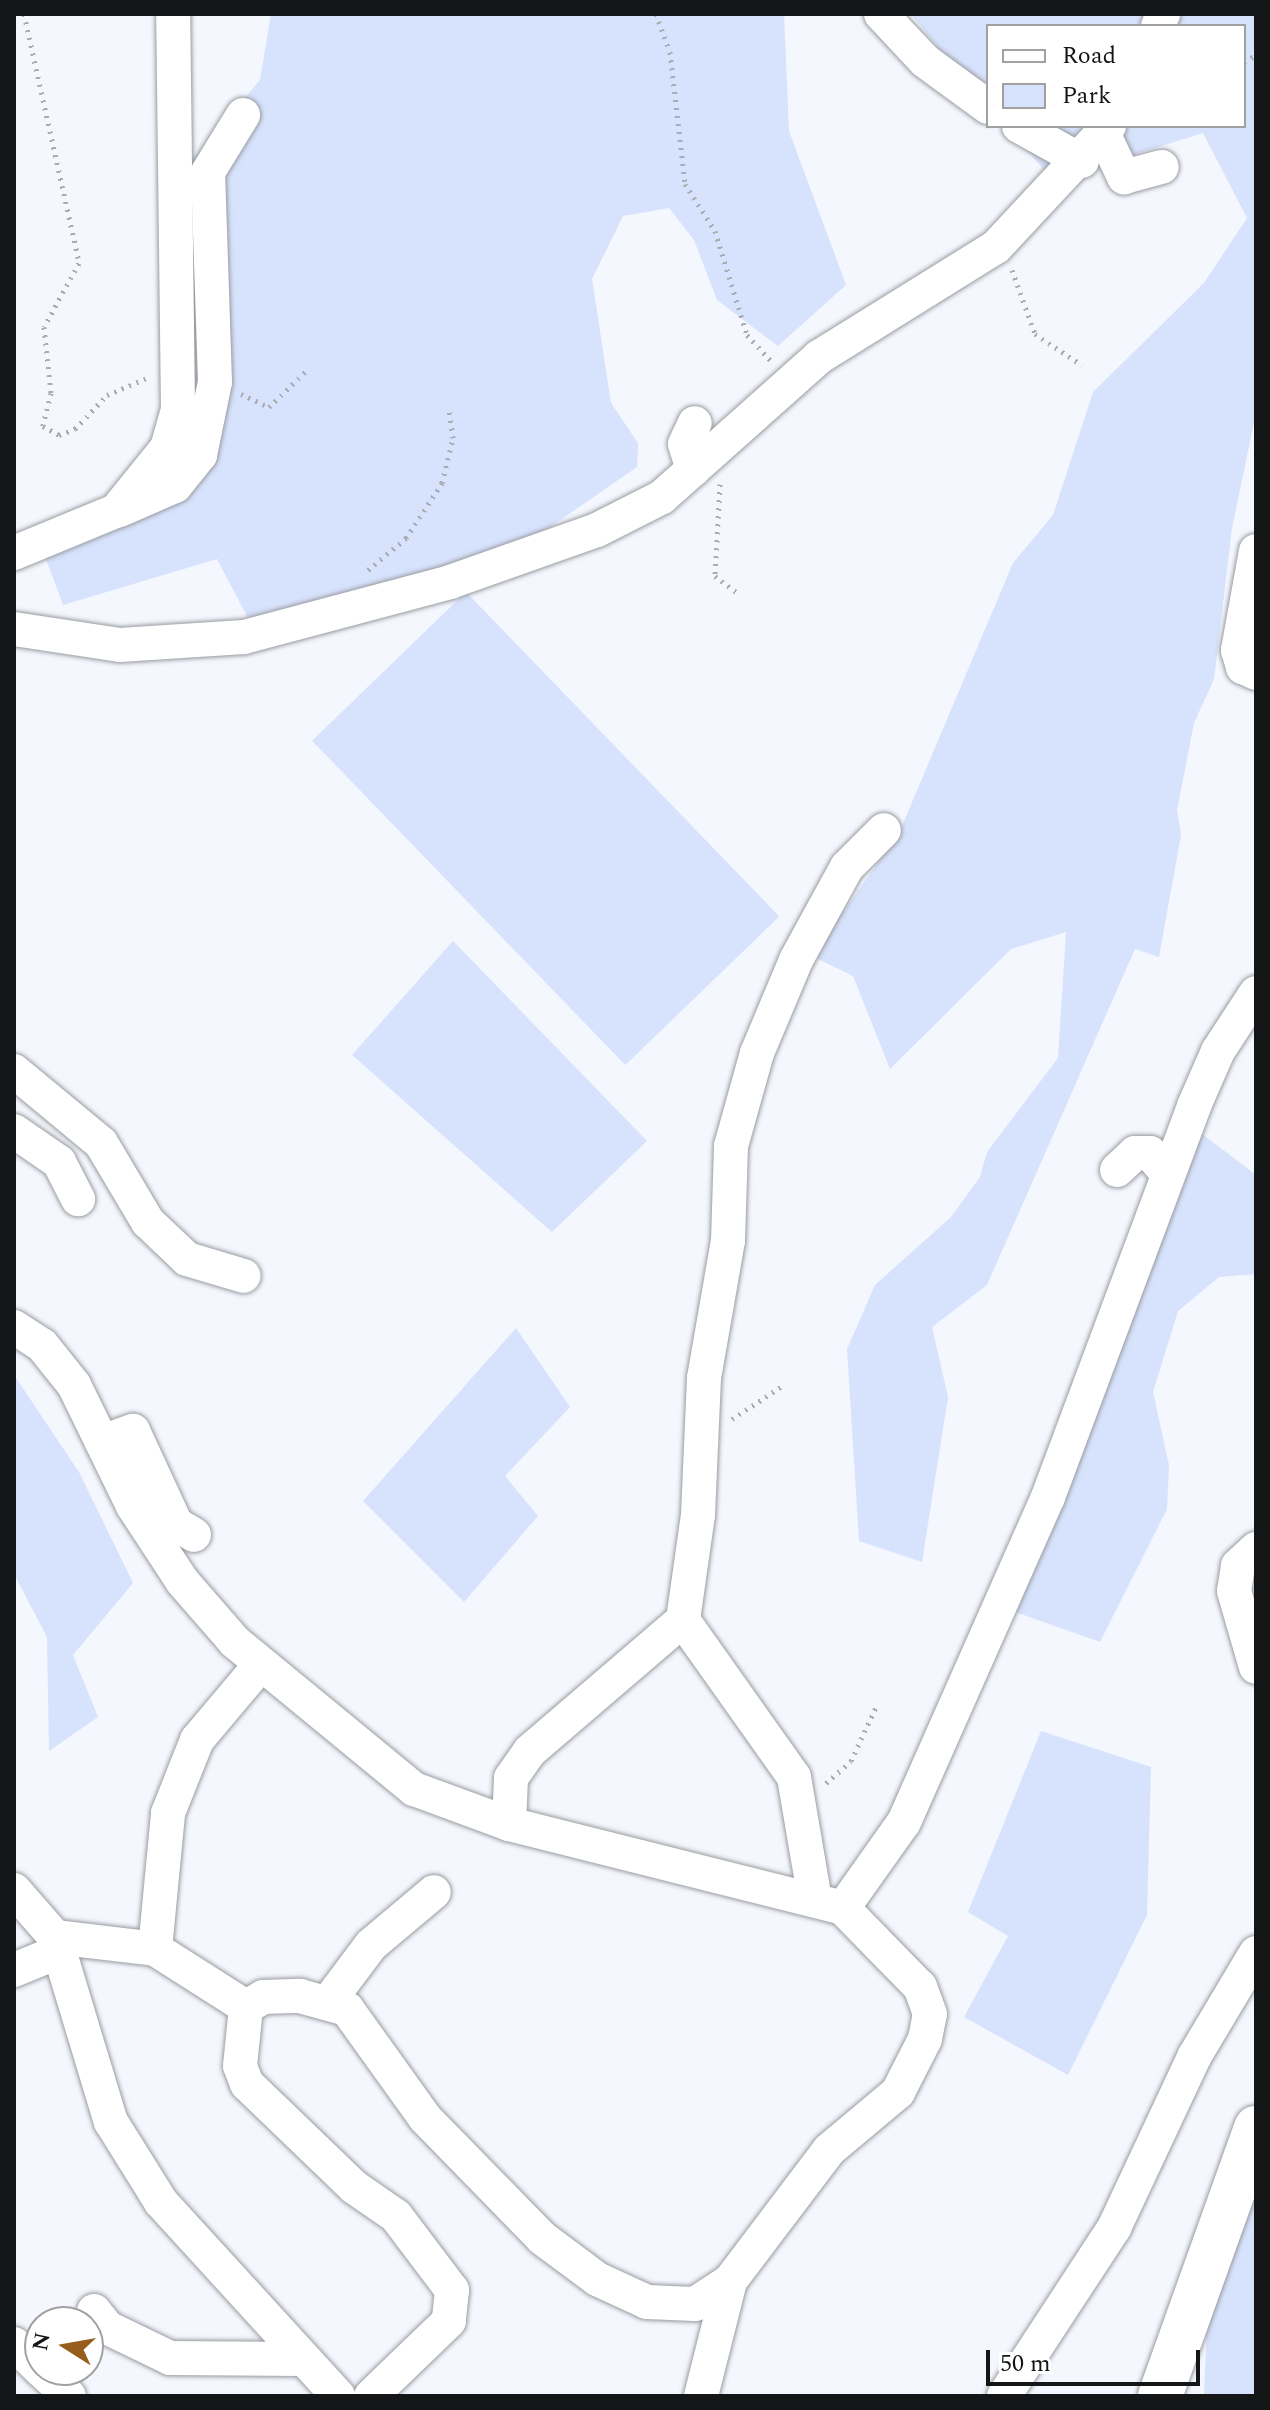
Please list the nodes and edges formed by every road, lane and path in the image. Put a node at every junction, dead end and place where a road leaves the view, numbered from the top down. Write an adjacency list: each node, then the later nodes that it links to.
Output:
1 (24, 14): 16 (path)
2 (173, 14): 16 (street)
3 (656, 14): 15 (path)
4 (881, 14): 5 (street)
5 (986, 106)
6 (243, 115): 14 (street)
7 (1023, 128): 9 (street)
8 (1106, 130): 9 (street); 10 (street)
9 (1082, 161): 11 (street)
10 (1162, 167)
11 (1001, 243): 12 (path); 15 (street)
12 (1082, 365)
13 (306, 371): 14 (path)
14 (215, 382): 20 (street)
15 (788, 385): 19 (street)
16 (179, 392): 20 (street)
17 (449, 410): 23 (path)
18 (695, 423): 19 (street)
19 (700, 463): 24 (path); 25 (street)
20 (116, 511): 22 (street)
21 (1256, 551): 26 (street)
22 (14, 553)
23 (353, 579)
24 (736, 592)
25 (14, 629)
26 (1256, 673)
27 (884, 830): 38 (street)
28 (1256, 993): 32 (street)
29 (14, 1071): 34 (street)
30 (14, 1131): 33 (street)
31 (1117, 1170): 32 (street)
32 (1167, 1173): 49 (street)
33 (78, 1199)
34 (244, 1276)
35 (14, 1327): 37 (street)
36 (782, 1386): 38 (path)
37 (102, 1442): 39 (street); 42 (street)
38 (699, 1443): 41 (street)
39 (194, 1535)
40 (1256, 1549): 43 (street)
41 (683, 1620): 45 (street); 46 (street)
42 (261, 1664): 46 (street); 51 (street)
43 (1256, 1667)
44 (877, 1705): 45 (path)
45 (799, 1802): 49 (street)
46 (509, 1824): 49 (street)
47 (14, 1890): 50 (street)
48 (434, 1892): 54 (street)
49 (829, 1904): 57 (street)
50 (57, 1944): 51 (street); 53 (street); 59 (street)
51 (155, 1949): 55 (street)
52 (1256, 1953): 63 (street)
53 (14, 1970)
54 (329, 2001): 55 (street); 57 (street)
55 (246, 2007): 61 (street)
56 (1256, 2128): 64 (street)
57 (730, 2281): 62 (street)
58 (104, 2323): 59 (street)
59 (301, 2359): 60 (street)
60 (338, 2396)
61 (371, 2396)
62 (701, 2396)
63 (1004, 2396)
64 (1160, 2396)

